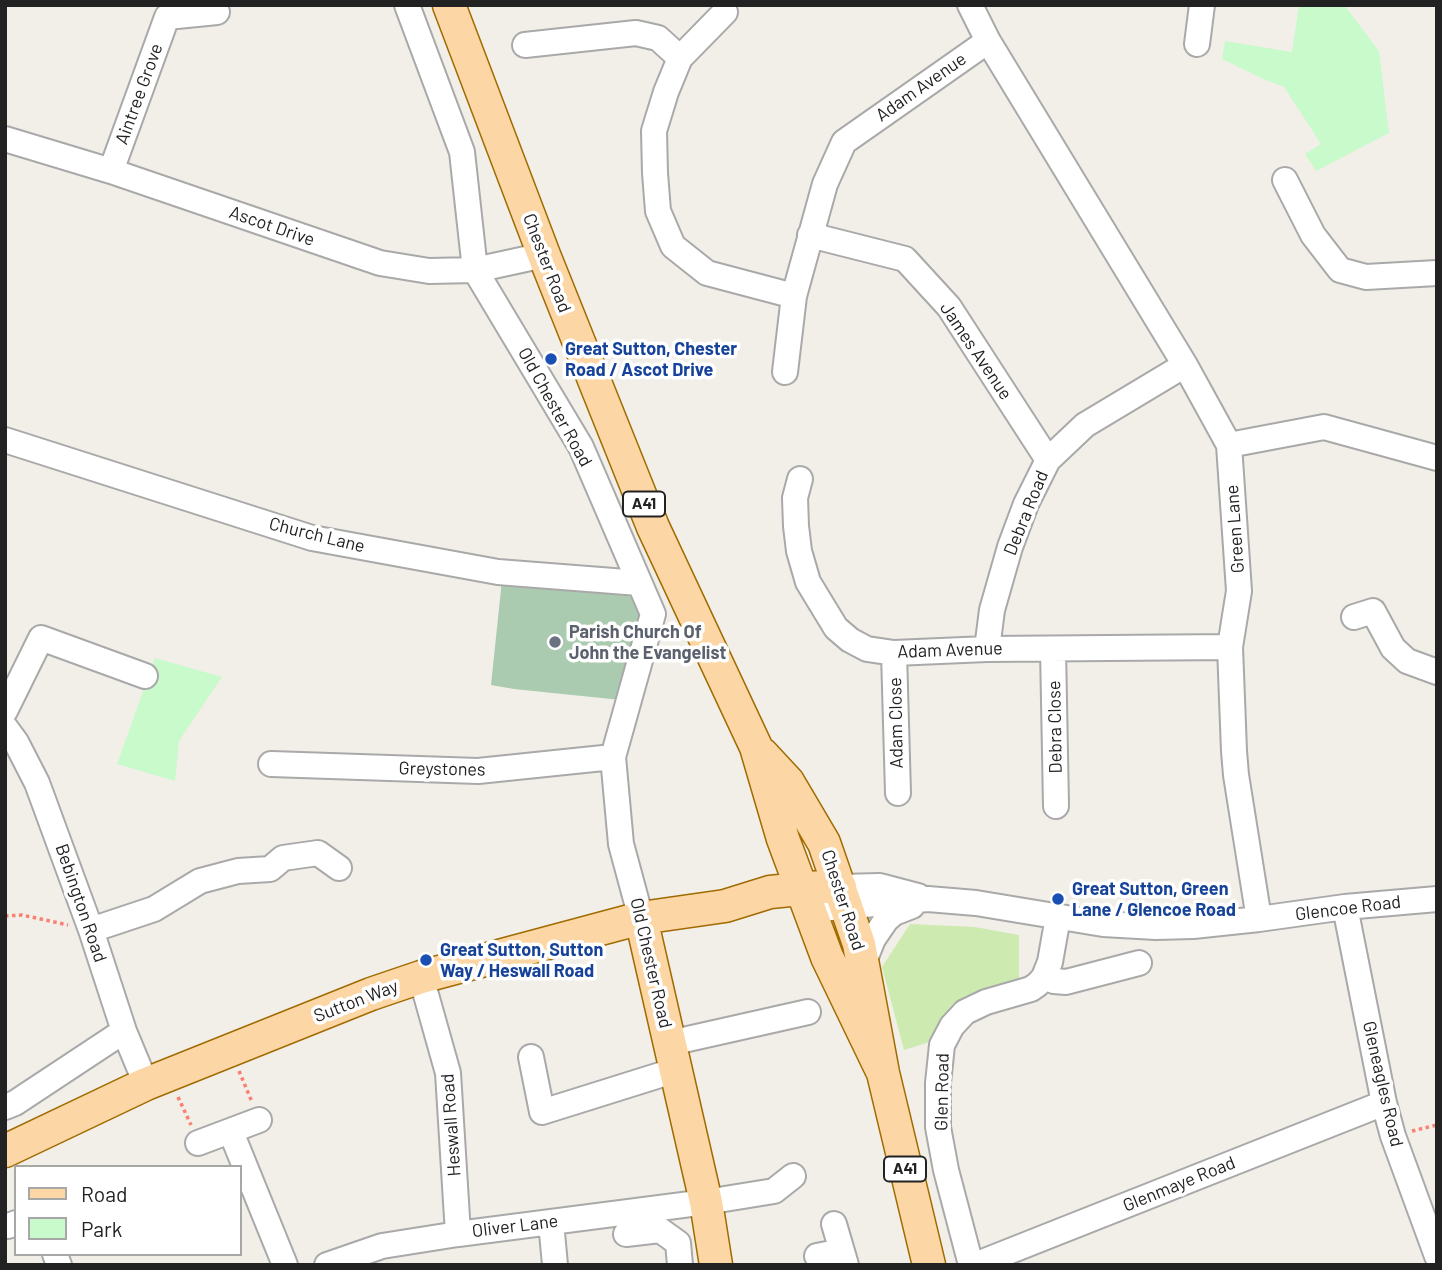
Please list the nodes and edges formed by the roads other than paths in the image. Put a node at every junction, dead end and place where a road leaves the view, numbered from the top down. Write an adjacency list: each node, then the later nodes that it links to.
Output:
1 (407, 5): 17 (street, Old Chester Road)
2 (449, 5): 16 (main road, Chester Road / A41)
3 (970, 5): 8 (street, Green Lane)
4 (1202, 5): 9 (street)
5 (162, 11): 6 (street, Aintree Grove); 13 (street, Aintree Grove)
6 (217, 12)
7 (725, 12): 11 (street)
8 (988, 41): 15 (street, Adam Avenue); 20 (street, Green Lane)
9 (1197, 44)
10 (525, 45): 11 (street)
11 (681, 58): 19 (street)
12 (5, 139): 13 (street, Ascot Drive)
13 (111, 171): 17 (street, Ascot Drive)
14 (1285, 180): 18 (street)
15 (810, 235): 19 (street, Adam Avenue); 25 (street, James Avenue)
16 (544, 256): 17 (street, Ascot Drive); 37 (main road, Chester Road / A41)
17 (475, 270): 27 (street, Old Chester Road)
18 (1437, 273)
19 (794, 296): 21 (street, Adam Avenue)
20 (1185, 365): 23 (street, Green Lane); 25 (street, Debra Road)
21 (785, 372)
22 (5, 440): 27 (street, Church Lane)
23 (1229, 445): 24 (street); 29 (street, Green Lane)
24 (1437, 458)
25 (1048, 460): 30 (street, Debra Road)
26 (800, 479): 32 (street, Adam Avenue)
27 (639, 583): 38 (street, Old Chester Road)
28 (1354, 617): 33 (street)
29 (1230, 647): 31 (street, Adam Avenue); 51 (street, Green Lane)
30 (987, 649): 31 (street, Adam Avenue); 32 (street, Adam Avenue)
31 (1053, 649): 41 (street, Debra Close)
32 (894, 653): 40 (street, Adam Close)
33 (1437, 672)
34 (145, 676): 35 (street)
35 (5, 711)
36 (5, 727): 52 (street, Bebington Road)
37 (756, 747): 42 (main road, Chester Road / A41); 44 (main road, Chester Road / A41)
38 (613, 757): 39 (street, Greystones); 50 (street, Old Chester Road)
39 (271, 764)
40 (898, 793)
41 (1056, 806)
42 (783, 839): 44 (main road, Chester Road / A41); 47 (main road, Sutton Way)
43 (339, 867): 52 (street)
44 (825, 898): 46 (street); 47 (main road, Sutton Way); 54 (main road, Chester Road / A41); 61 (main road, Chester Road / A41)
45 (1437, 898): 48 (street, Glencoe Road)
46 (929, 899): 49 (street); 54 (street)
47 (725, 905): 50 (main road, Sutton Way)
48 (1345, 907): 51 (street, Glencoe Road); 63 (street, Gleneagles Road)
49 (1058, 917): 51 (street); 56 (street)
50 (641, 918): 55 (main road, Sutton Way); 59 (main road, Old Chester Road)
51 (1259, 919)
52 (91, 930): 58 (street, Bebington Road)
53 (1139, 962): 56 (street)
54 (863, 964): 61 (main road, Chester Road / A41)
55 (421, 977): 62 (main road, Sutton Way); 73 (street, Heswall Road)
56 (1044, 977): 85 (street, Glen Road)
57 (808, 1012): 59 (street)
58 (124, 1031): 62 (street, Bebington Road); 64 (street)
59 (673, 1056): 60 (street); 70 (main road, Old Chester Road)
60 (530, 1057)
61 (883, 1073): 84 (main road, Chester Road / A41)
62 (146, 1084): 68 (main road, Sutton Way)
63 (1384, 1103): 77 (street, Gleneagles Road); 85 (street, Glenmaye Road)
64 (5, 1107)
65 (259, 1121): 66 (street)
66 (231, 1132): 67 (street); 79 (street)
67 (198, 1143)
68 (5, 1151)
69 (793, 1176): 70 (street, Oliver Lane)
70 (706, 1202): 71 (street, Oliver Lane); 83 (main road, Old Chester Road)
71 (551, 1222): 73 (street, Oliver Lane); 81 (street)
72 (834, 1224): 78 (street)
73 (458, 1234): 75 (street, Oliver Lane)
74 (626, 1234): 82 (street)
75 (386, 1256): 80 (street, Oliver Lane)
76 (817, 1256): 78 (street)
77 (1437, 1256)
78 (844, 1258)
79 (285, 1265)
80 (327, 1265)
81 (555, 1265)
82 (680, 1265)
83 (716, 1265)
84 (929, 1265)
85 (973, 1265)

